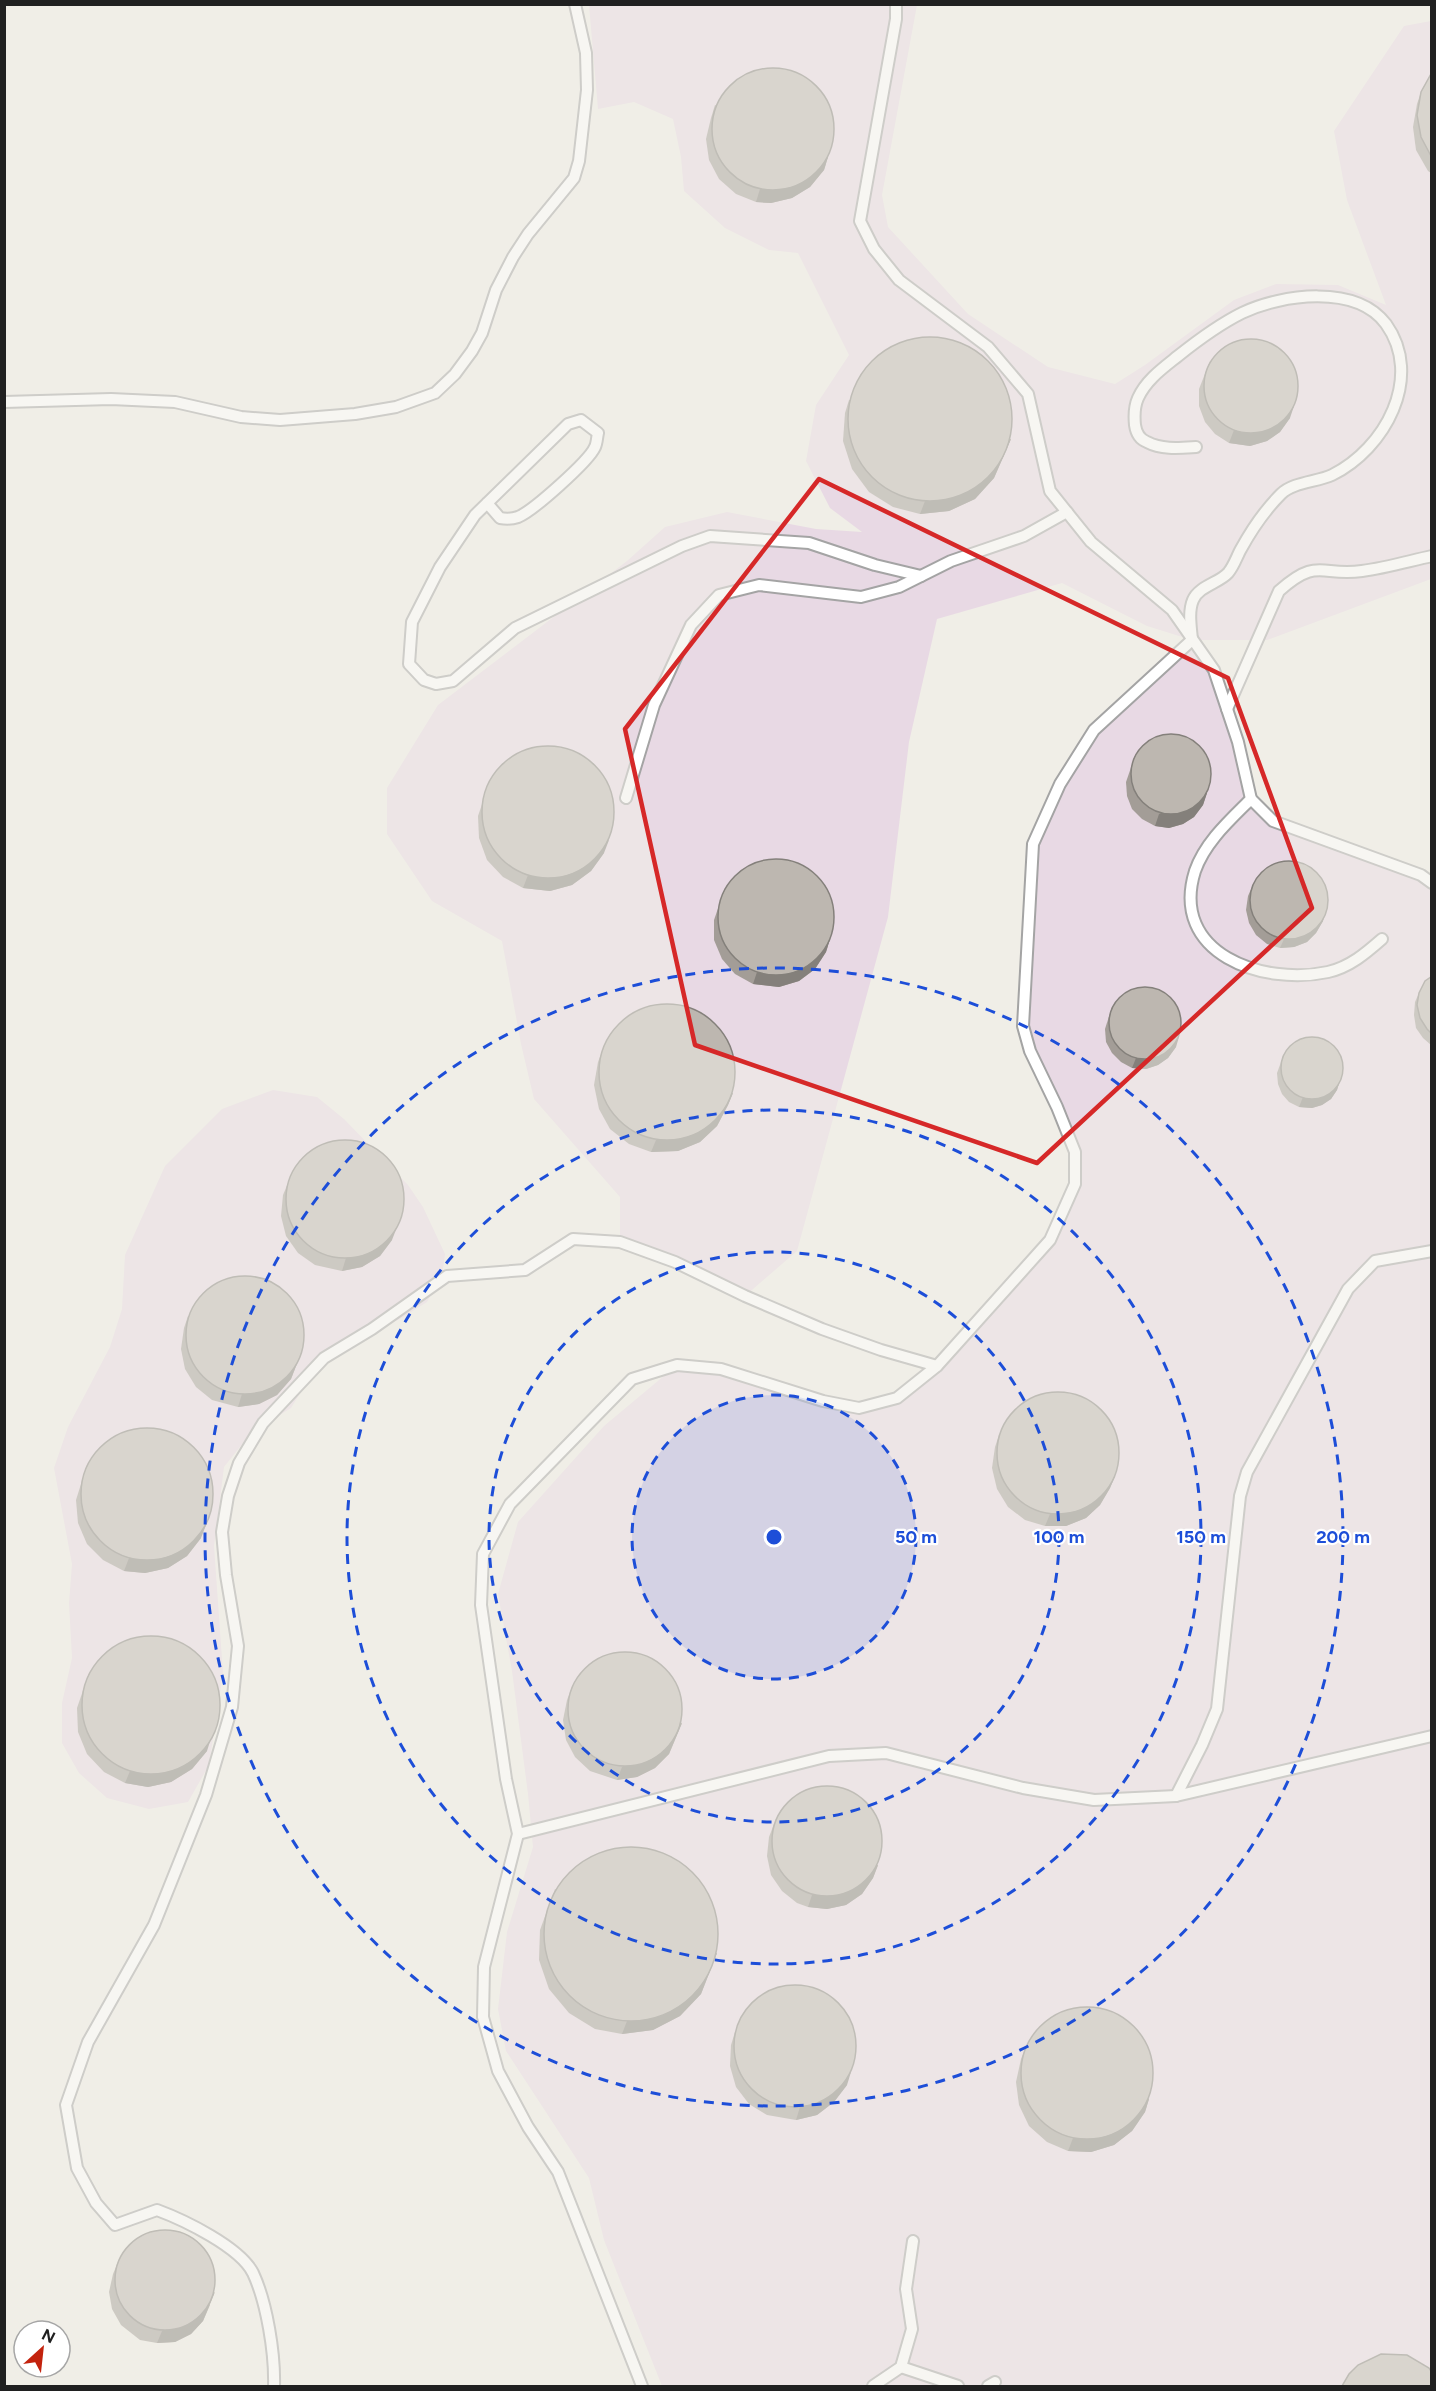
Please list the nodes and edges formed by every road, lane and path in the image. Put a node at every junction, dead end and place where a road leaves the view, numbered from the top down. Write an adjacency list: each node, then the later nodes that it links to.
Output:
1 (575, 4): 3 (lane)
2 (896, 4): 6 (lane)
3 (4, 402)
4 (1196, 447): 9 (lane)
5 (487, 503): 5 (lane); 8 (lane)
6 (1067, 512): 8 (lane); 9 (lane)
7 (1431, 556): 10 (lane)
8 (921, 576): 11 (lane)
9 (1192, 640): 10 (lane); 16 (lane)
10 (1227, 709): 12 (lane)
11 (627, 798)
12 (1251, 799): 13 (lane); 14 (lane)
13 (1431, 883)
14 (1382, 939)
15 (1431, 1251): 18 (lane)
16 (937, 1366): 19 (lane); 22 (lane)
17 (1431, 1736): 18 (lane)
18 (1176, 1796): 19 (lane)
19 (518, 1834): 23 (lane)
20 (913, 2241): 21 (lane)
21 (901, 2367): 24 (lane); 25 (lane)
22 (274, 2386)
23 (642, 2386)
24 (873, 2386)
25 (958, 2386)

